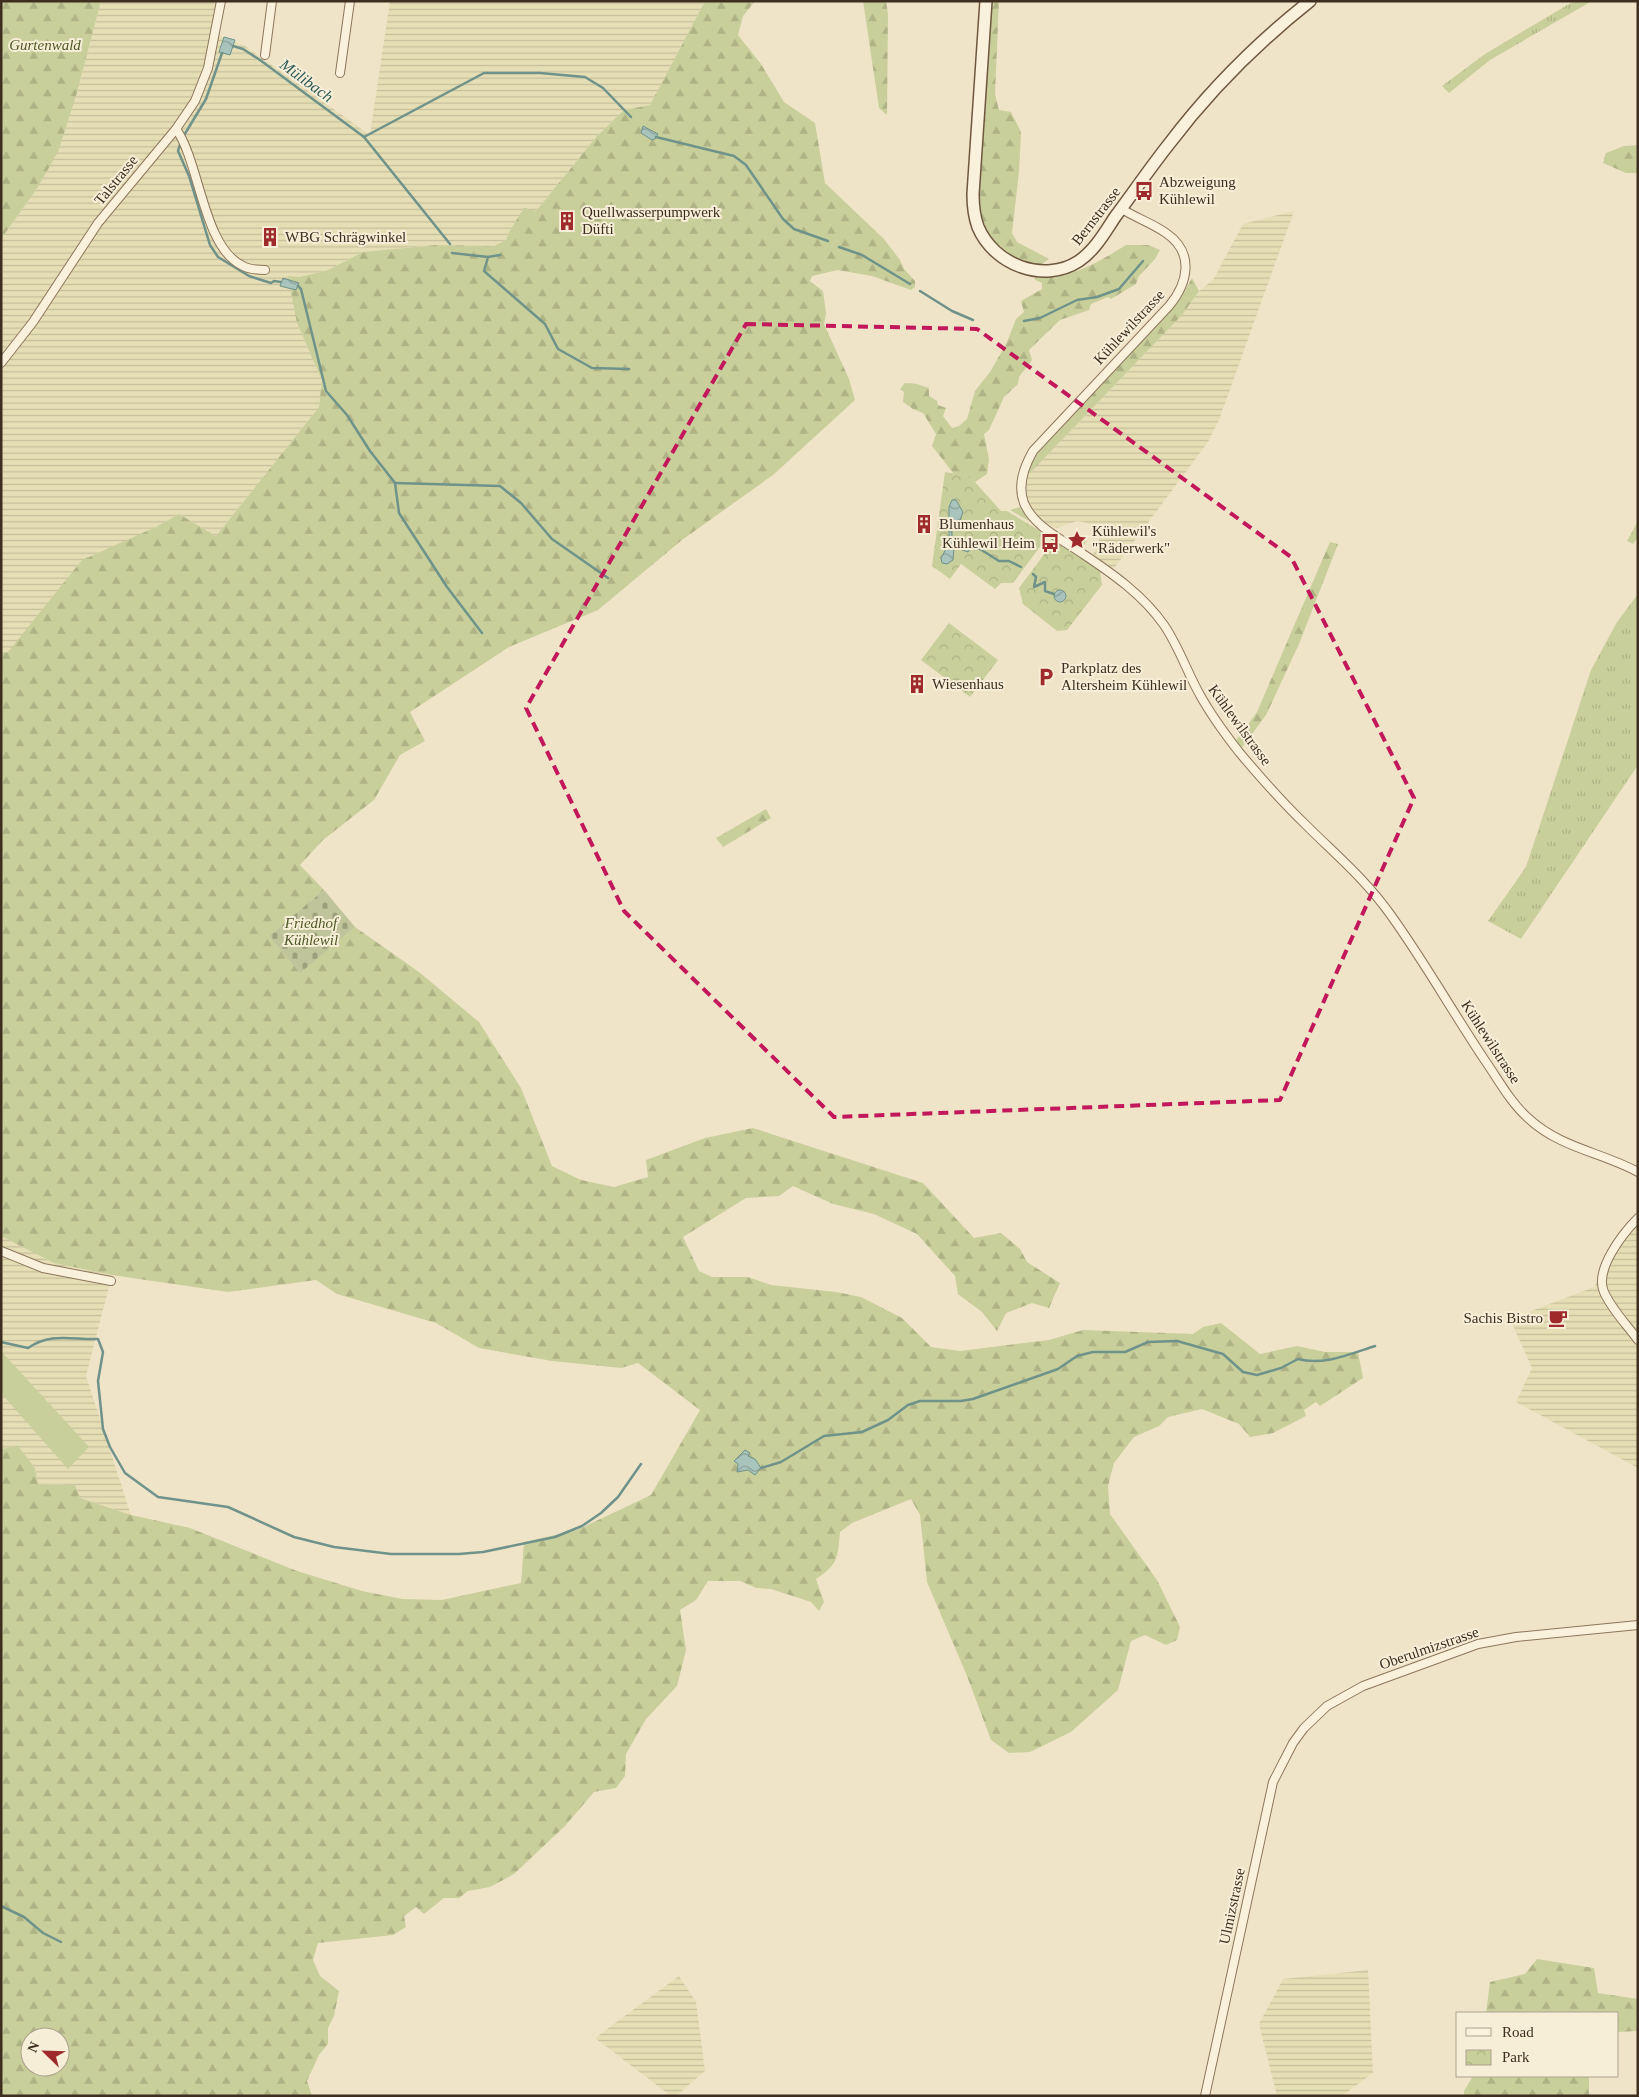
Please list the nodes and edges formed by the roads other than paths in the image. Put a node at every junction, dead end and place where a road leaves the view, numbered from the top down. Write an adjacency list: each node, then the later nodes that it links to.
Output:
1 (221, 1): 8 (street, Talstrasse)
2 (272, 1): 6 (street)
3 (350, 1): 7 (street)
4 (986, 1): 9 (street, Bernstrasse)
5 (1310, 1): 9 (street, Bernstrasse)
6 (265, 55)
7 (340, 73)
8 (180, 135): 10 (street); 11 (street, Talstrasse)
9 (1122, 209): 12 (street, Kühlewilstrasse)
10 (266, 270)
11 (1, 363)
12 (1638, 1172)
13 (1638, 1218): 16 (street)
14 (1, 1251): 15 (street)
15 (111, 1281)
16 (1638, 1340)
17 (1638, 1625): 18 (street, Oberulmizstrasse)
18 (1304, 1728): 19 (street, Ulmizstrasse)
19 (1205, 2096)

